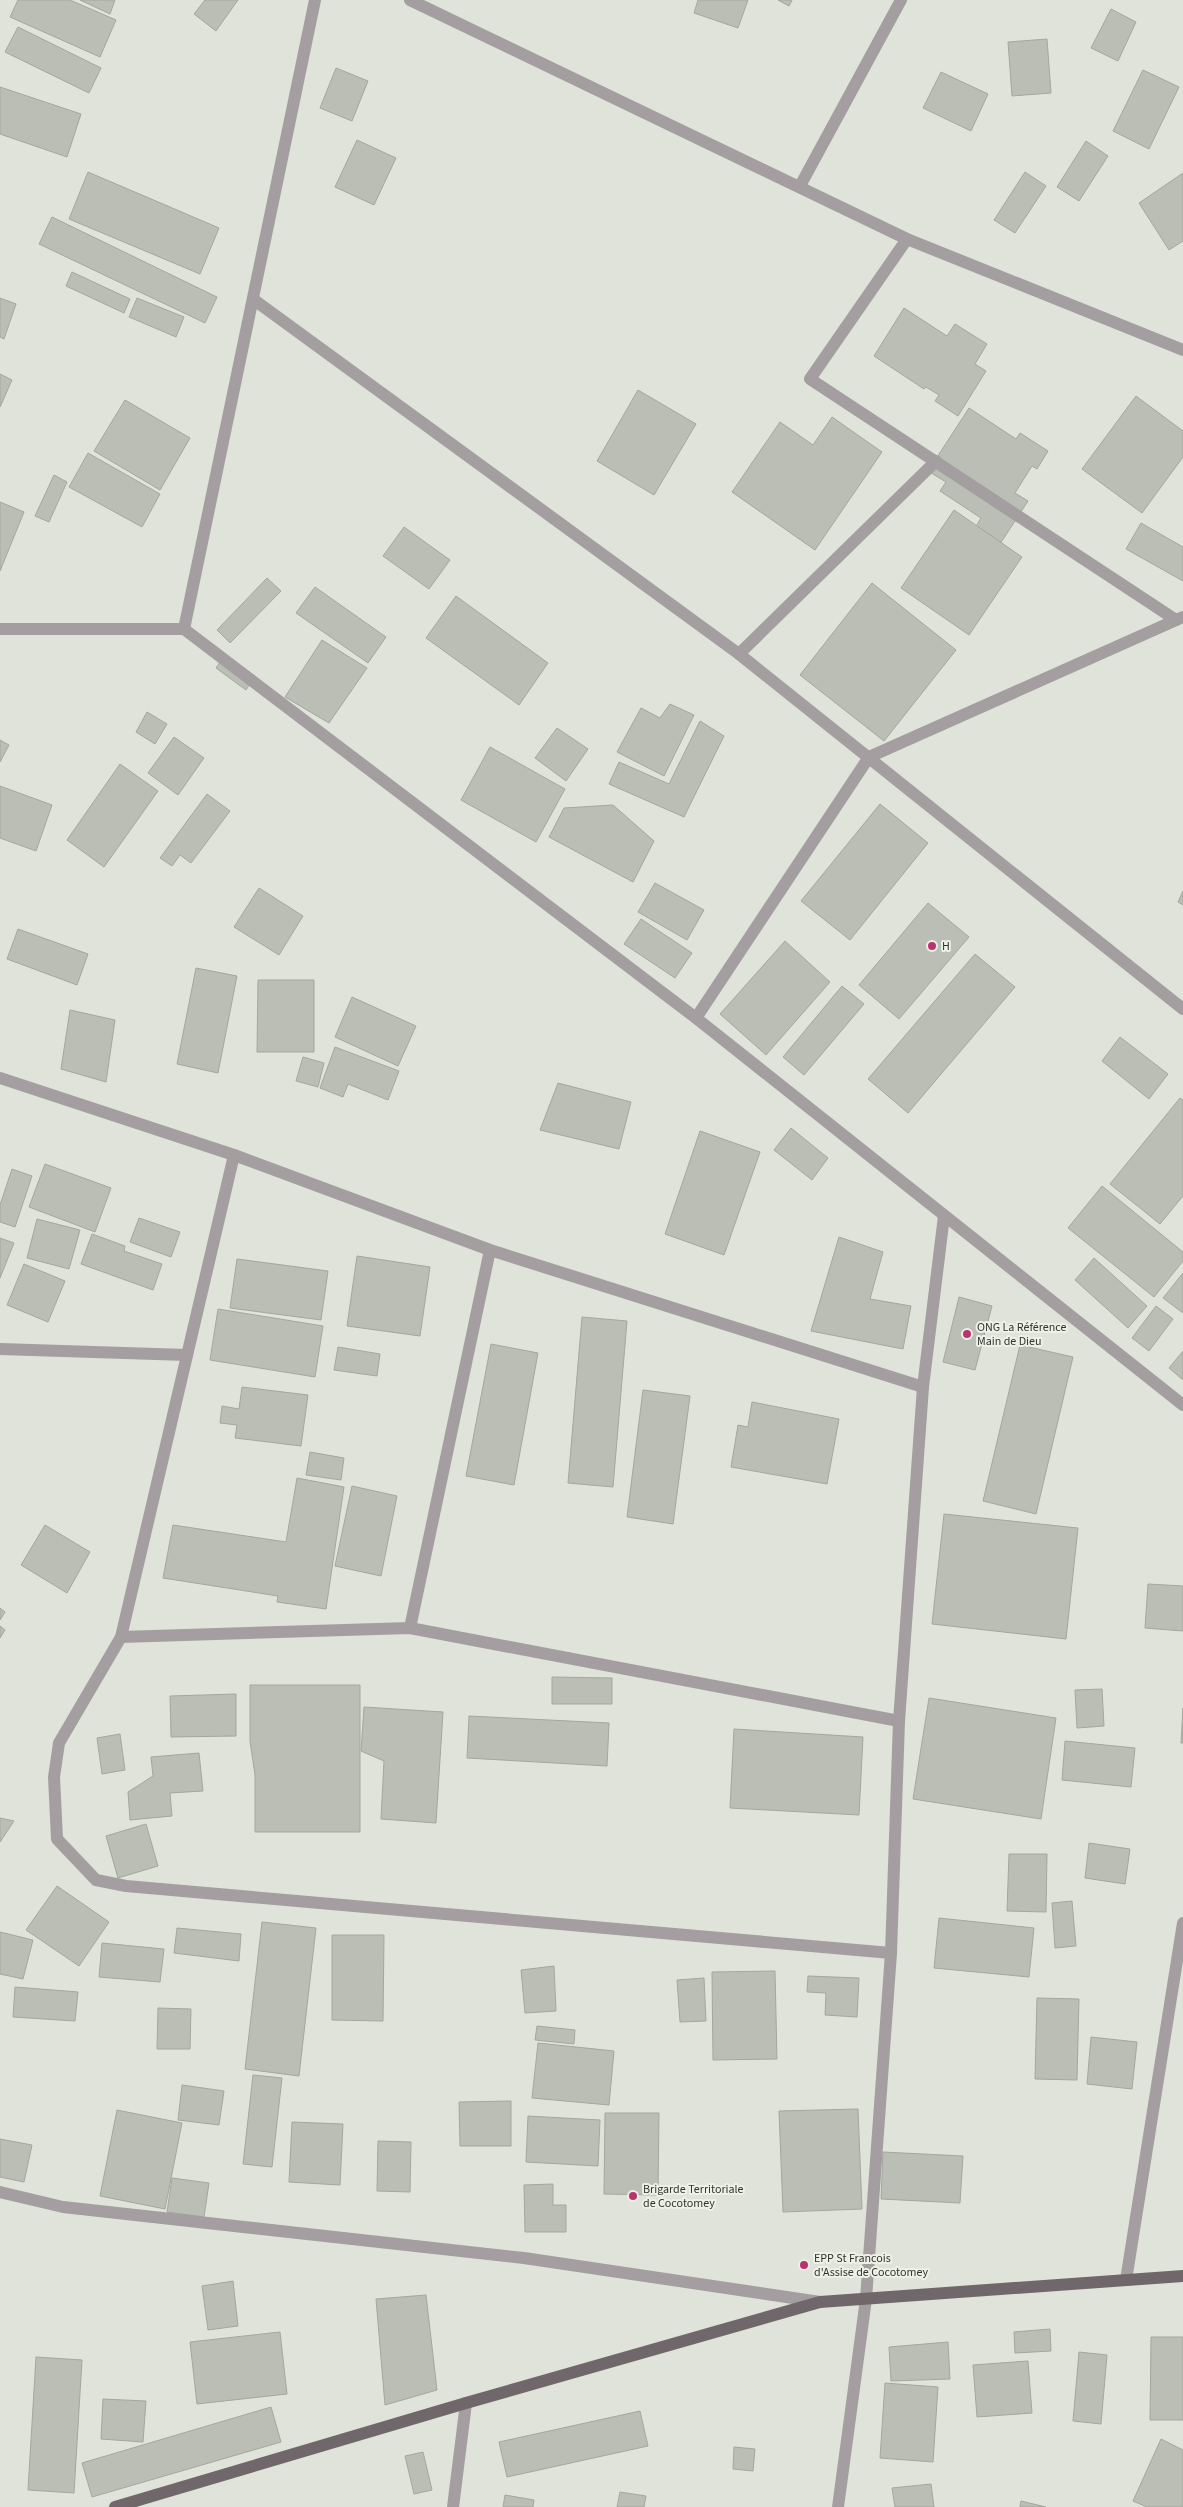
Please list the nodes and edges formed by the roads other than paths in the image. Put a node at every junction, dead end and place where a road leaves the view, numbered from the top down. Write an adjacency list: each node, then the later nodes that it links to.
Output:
1 (315, 0): 6 (street)
2 (410, 0): 4 (street)
3 (901, 0): 4 (street)
4 (800, 186): 5 (street)
5 (907, 240): 7 (street); 8 (street)
6 (253, 299): 11 (street); 12 (street)
7 (1183, 350)
8 (936, 461): 9 (street); 12 (street)
9 (1180, 618): 13 (street)
10 (0, 629): 11 (street)
11 (184, 629): 15 (street)
12 (739, 654): 13 (street)
13 (869, 757): 14 (street); 15 (street)
14 (1183, 1009)
15 (696, 1018): 18 (street)
16 (0, 1078): 17 (street)
17 (234, 1155): 19 (street); 21 (street)
18 (944, 1216): 22 (street); 23 (street)
19 (490, 1250): 22 (street); 24 (street)
20 (0, 1348): 21 (street)
21 (187, 1355): 25 (street)
22 (923, 1388): 26 (street)
23 (1183, 1405)
24 (410, 1628): 25 (street); 26 (street)
25 (122, 1636): 28 (street)
26 (899, 1721): 28 (street)
27 (1182, 1928): 31 (street)
28 (891, 1953): 32 (street)
29 (0, 2192): 33 (street)
30 (1183, 2276): 31 (main road)
31 (1126, 2280): 32 (main road)
32 (866, 2299): 33 (main road); 37 (street)
33 (820, 2302): 34 (main road)
34 (466, 2403): 35 (main road); 36 (street)
35 (115, 2507)
36 (453, 2507)
37 (838, 2507)

